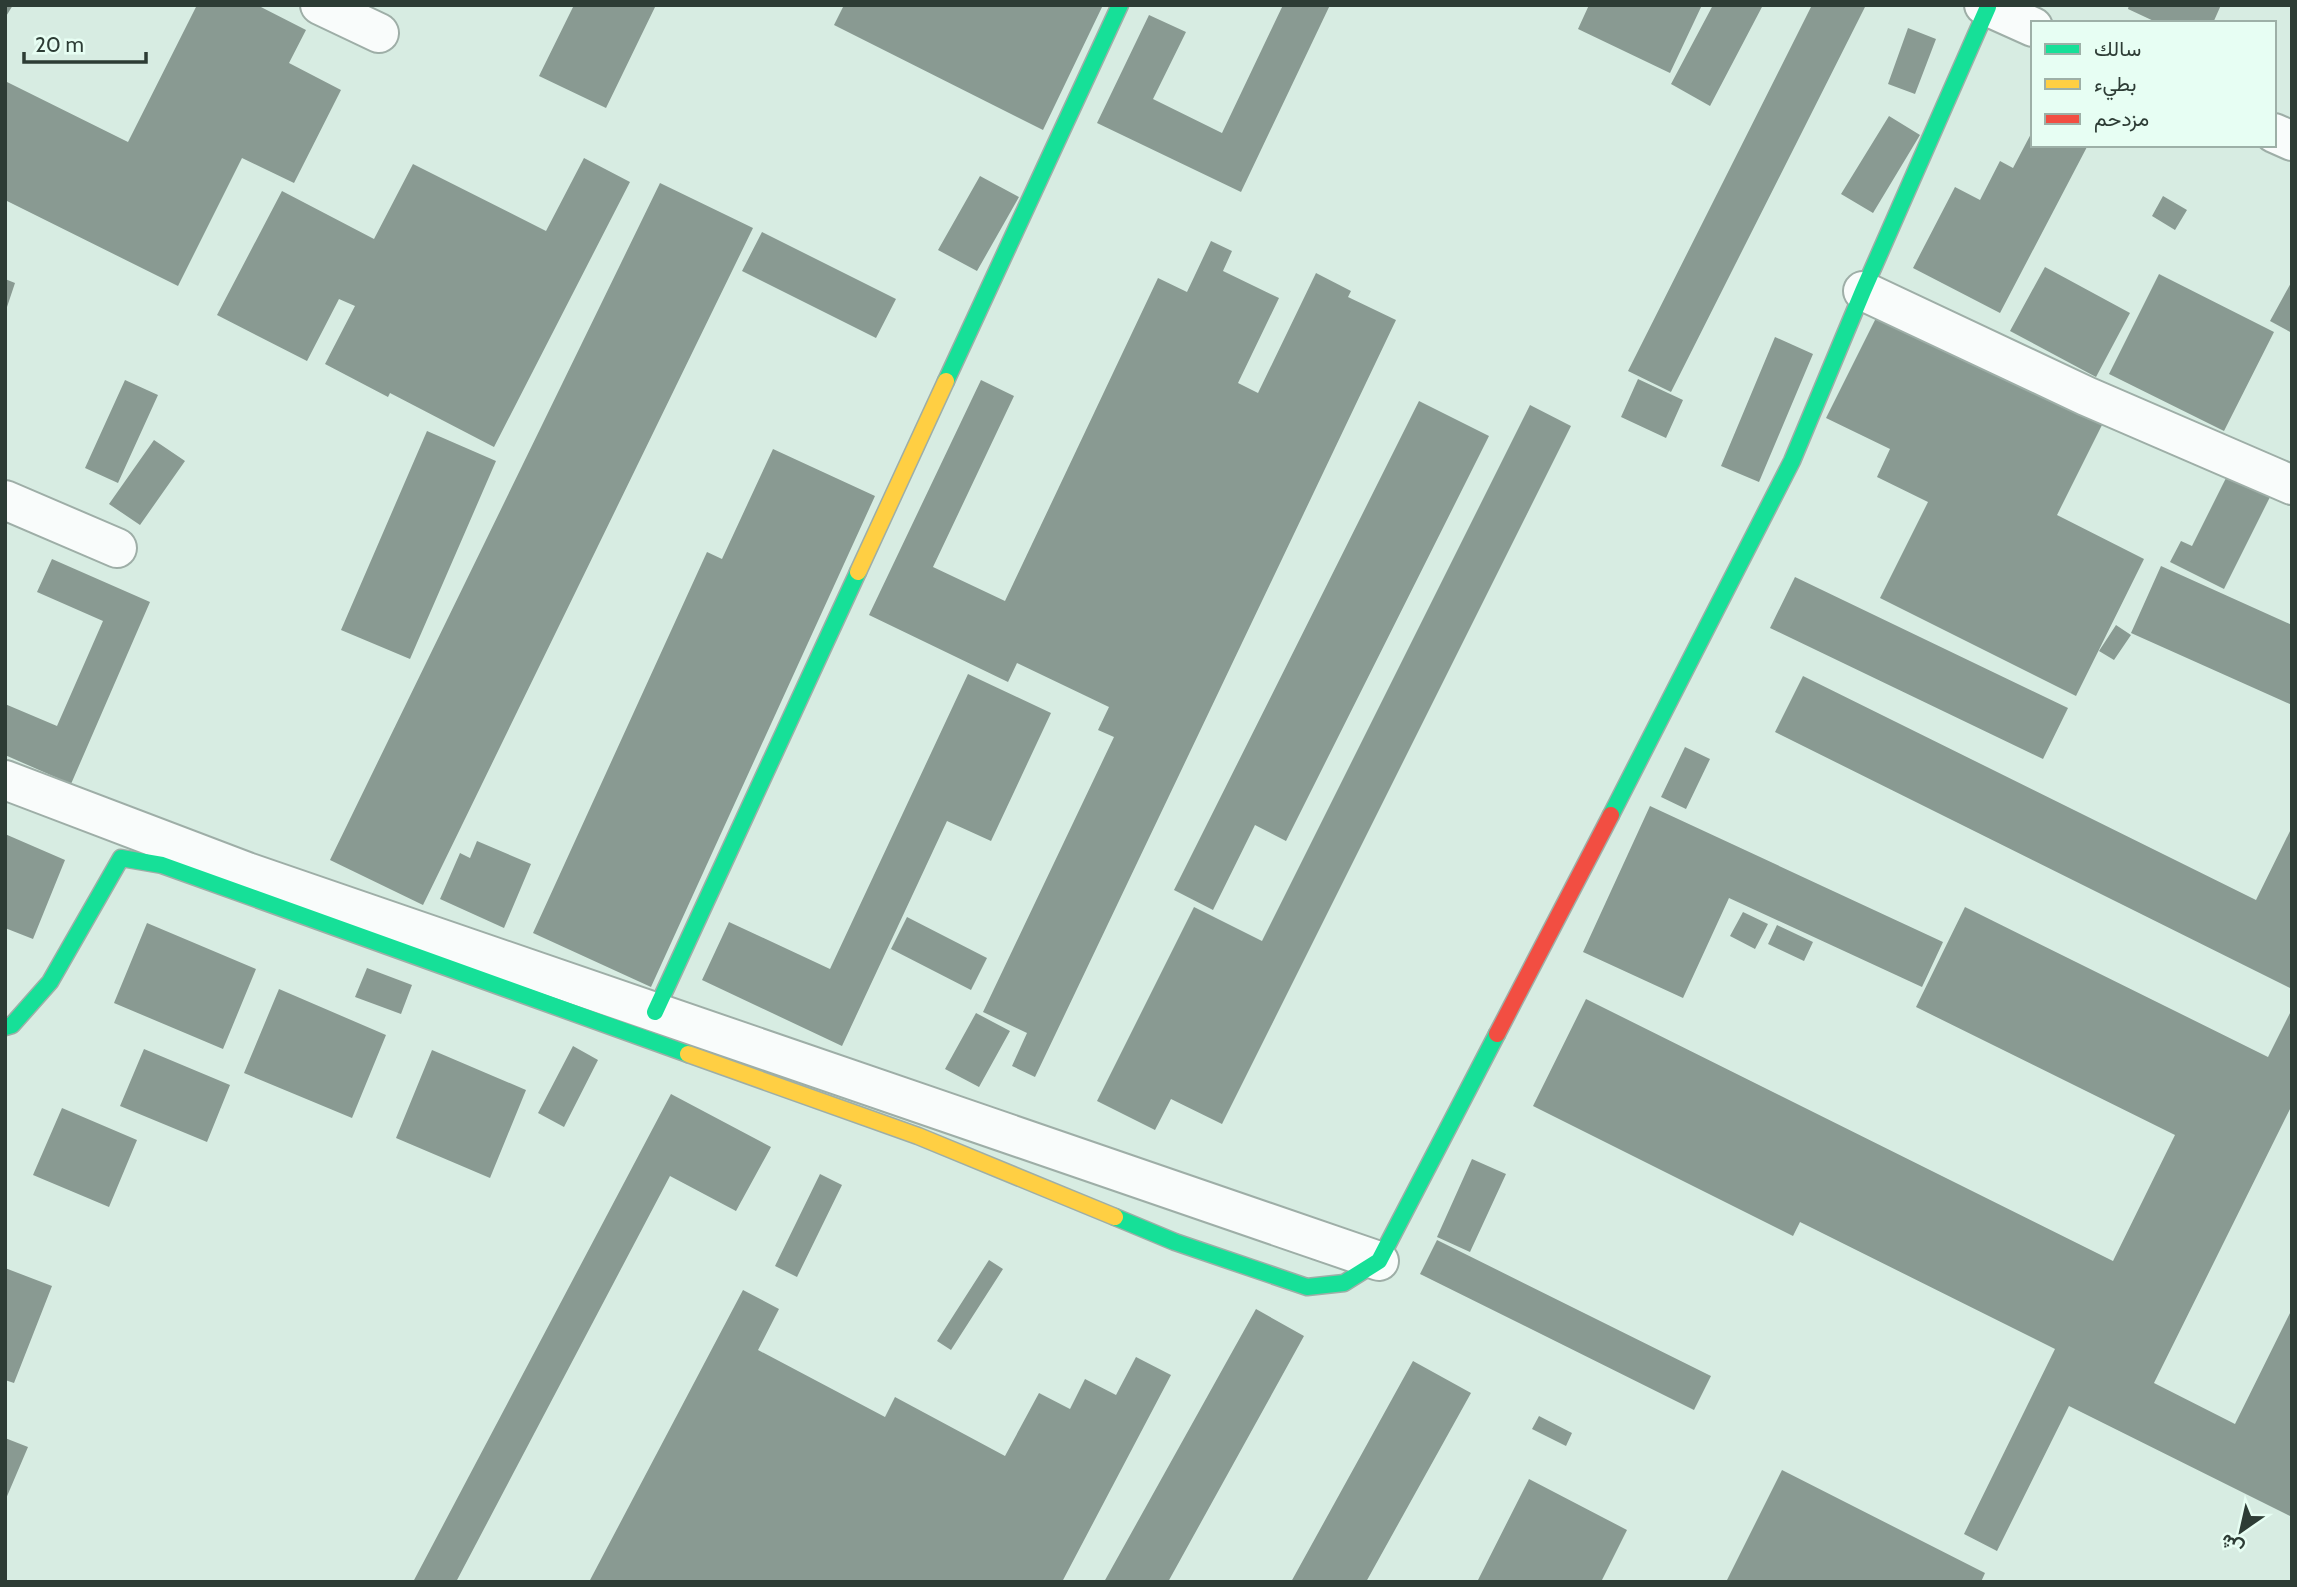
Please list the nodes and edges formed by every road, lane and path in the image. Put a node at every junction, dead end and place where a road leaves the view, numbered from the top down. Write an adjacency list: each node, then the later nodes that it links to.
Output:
1 (320, 5): 5 (street)
2 (1120, 5): 13 (street)
3 (1986, 6): 4 (street); 8 (street)
4 (2031, 26)
5 (379, 33)
6 (2276, 134): 7 (street)
7 (2292, 141)
8 (1863, 291): 9 (street); 15 (street)
9 (2292, 485)
10 (5, 500): 11 (street)
11 (117, 548)
12 (5, 780): 13 (street)
13 (655, 1012): 15 (street)
14 (5, 1027): 15 (street)
15 (1379, 1261)

